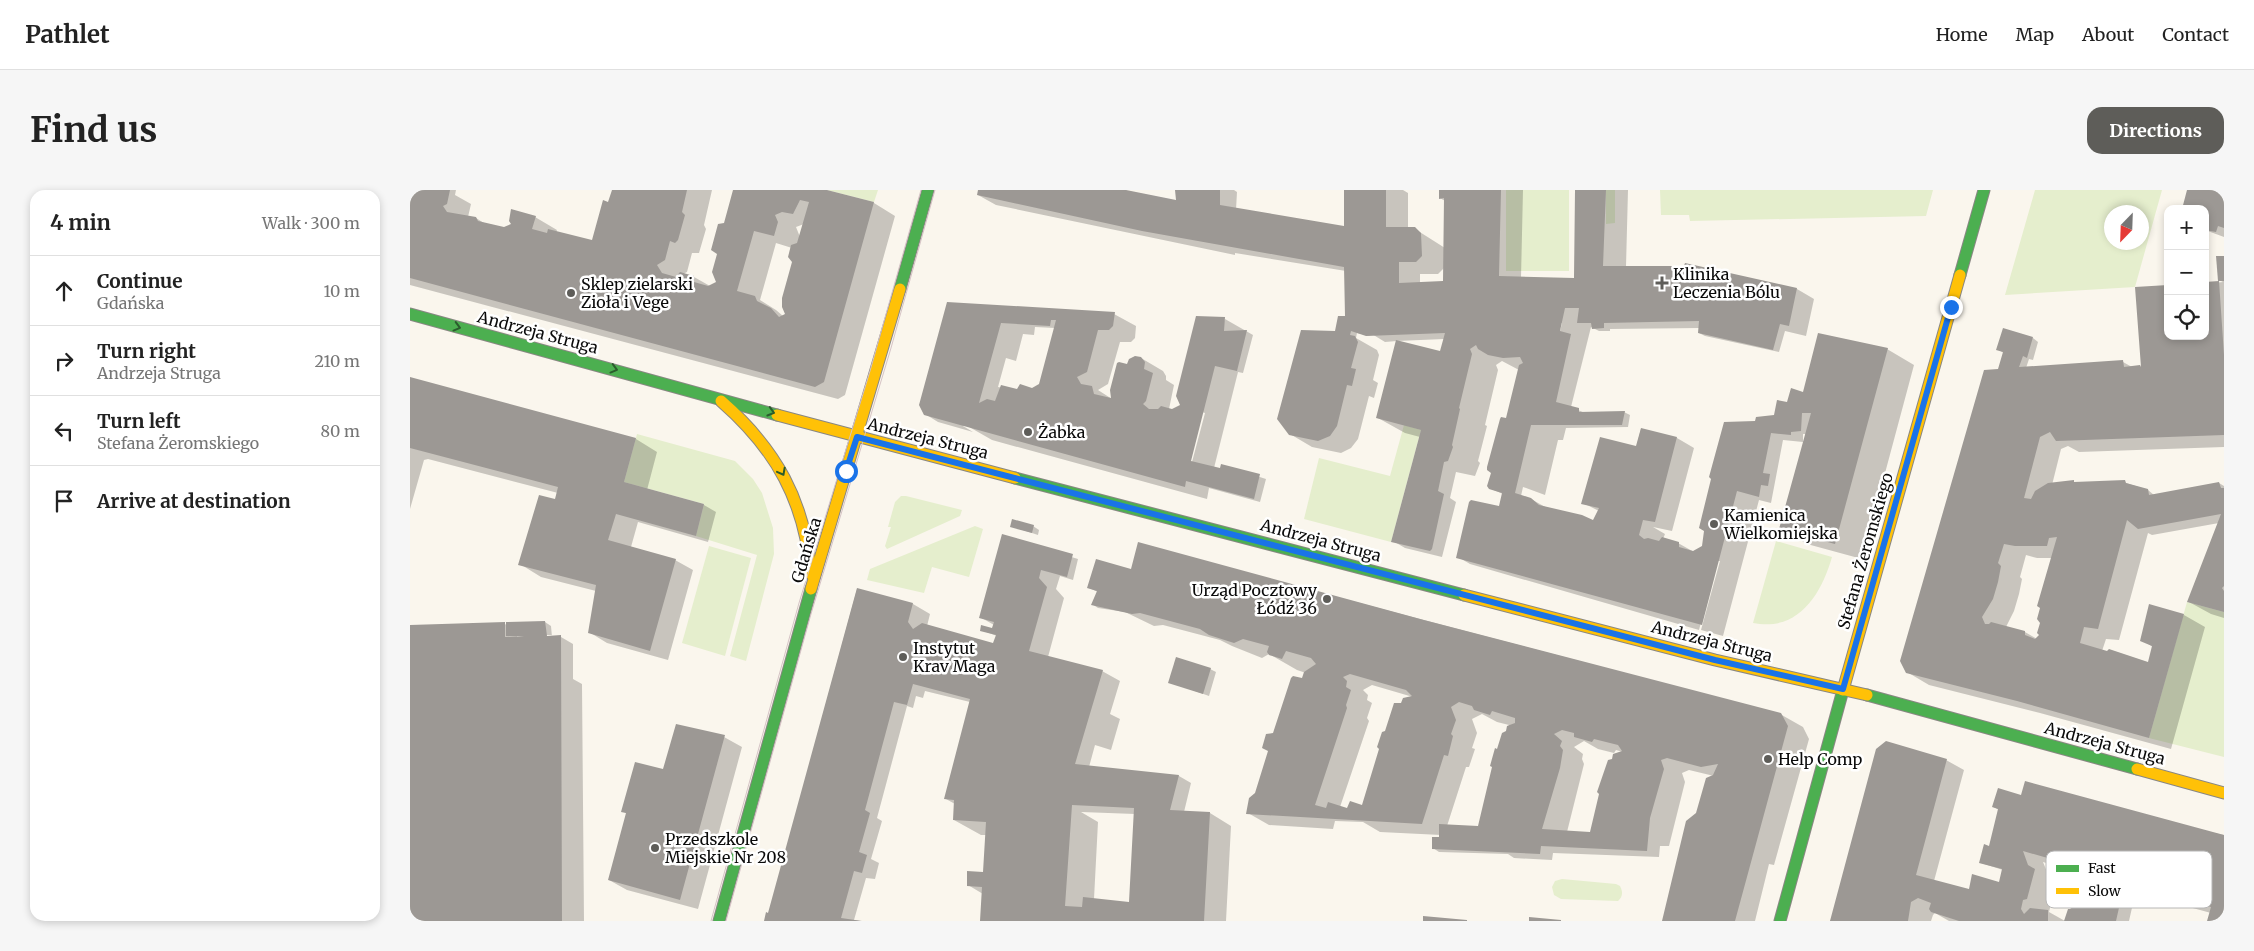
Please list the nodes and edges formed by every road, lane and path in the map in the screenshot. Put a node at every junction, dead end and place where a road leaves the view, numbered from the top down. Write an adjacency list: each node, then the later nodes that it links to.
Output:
1 (928, 190): 5 (street, Gdańska)
2 (1984, 190): 7 (street, Stefana Żeromskiego)
3 (410, 314): 4 (street, Andrzeja Struga, one-way to 4)
4 (716, 397): 5 (street, Andrzeja Struga, one-way to 5); 6 (street, one-way to 6)
5 (857, 437): 6 (street, Gdańska); 7 (street, Andrzeja Struga)
6 (812, 587): 9 (street, Gdańska)
7 (1843, 689): 8 (street, Andrzeja Struga); 10 (street, Stefana Żeromskiego)
8 (2224, 793)
9 (719, 921)
10 (1780, 921)

